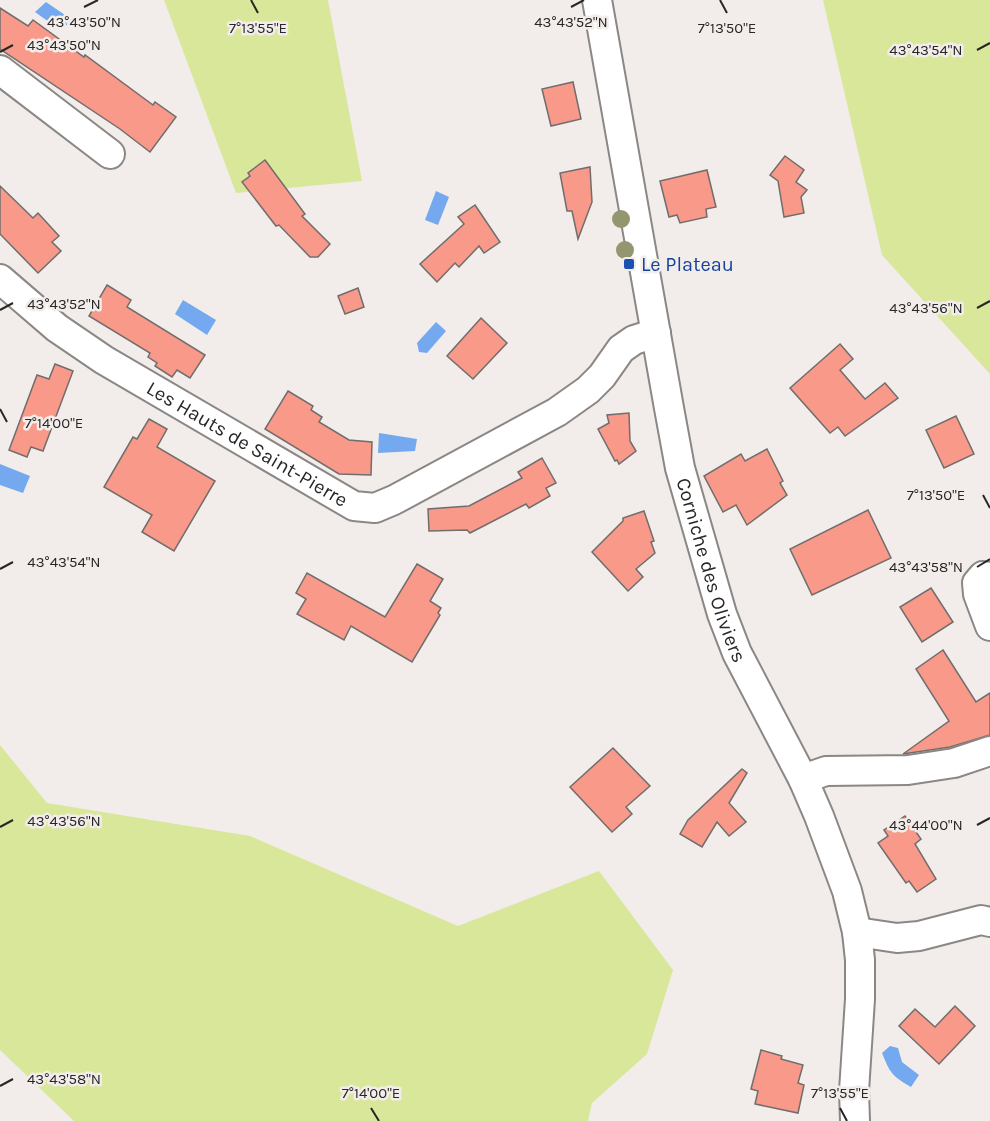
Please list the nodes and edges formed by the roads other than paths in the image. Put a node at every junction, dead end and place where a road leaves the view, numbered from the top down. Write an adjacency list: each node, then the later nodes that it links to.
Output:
1 (597, 0): 5 (street, Corniche des Oliviers)
2 (0, 70): 3 (street)
3 (110, 154)
4 (0, 279): 5 (street, Les Hauts de Saint-Pierre)
5 (656, 333): 9 (street, Corniche des Oliviers)
6 (990, 577): 7 (street)
7 (990, 626)
8 (990, 751): 9 (street)
9 (803, 779): 11 (street, Corniche des Oliviers)
10 (990, 922): 11 (street)
11 (857, 932): 12 (street, Corniche des Oliviers)
12 (855, 1121)

